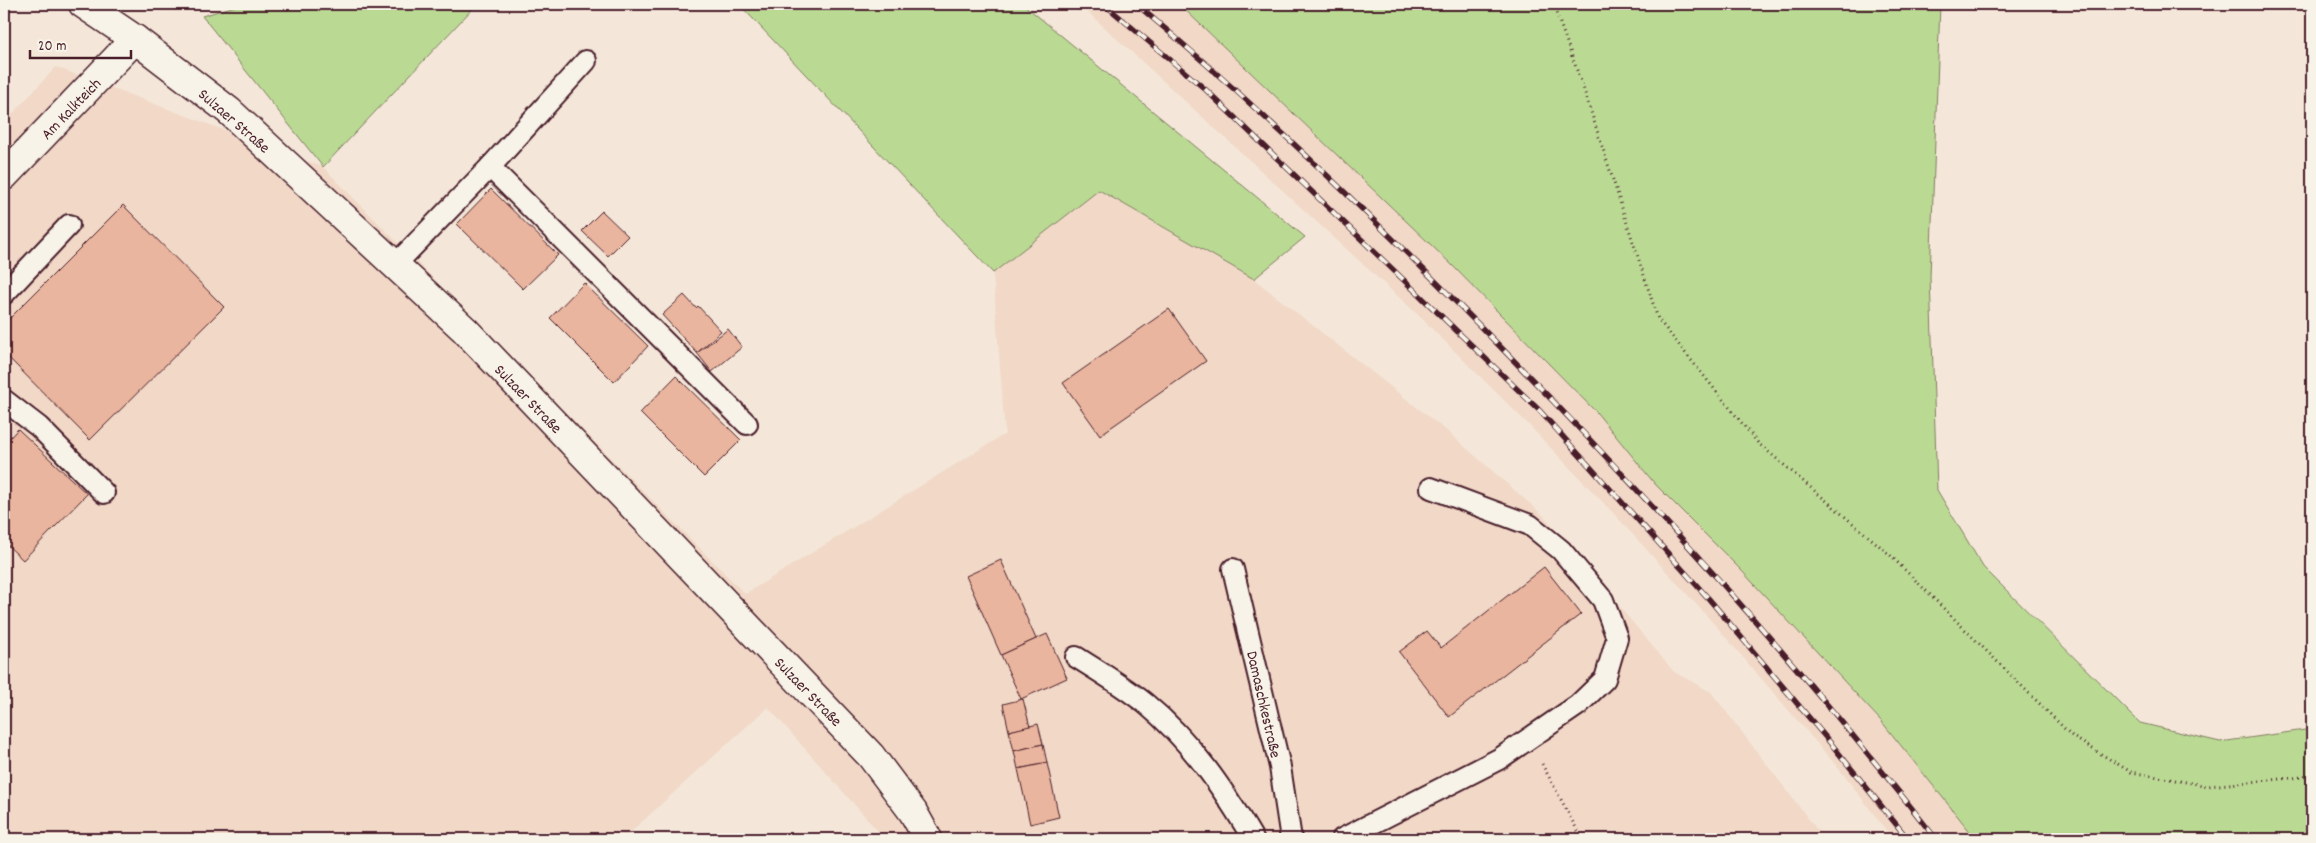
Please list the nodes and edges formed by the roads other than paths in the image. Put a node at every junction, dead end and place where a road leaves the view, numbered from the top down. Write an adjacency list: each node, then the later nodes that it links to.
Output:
1 (83, 4): 2 (main road, Sulzaer Straße)
2 (135, 39): 5 (main road, Am Kalkteich); 7 (main road, Sulzaer Straße)
3 (586, 61): 4 (lane)
4 (490, 168): 7 (lane); 10 (lane)
5 (4, 176)
6 (69, 226): 8 (lane)
7 (394, 265): 15 (main road, Sulzaer Straße)
8 (4, 294)
9 (4, 400): 12 (lane)
10 (747, 424)
11 (1431, 488): 18 (lane)
12 (104, 493)
13 (1233, 570): 17 (lane, Damaschkestraße)
14 (1076, 657): 16 (lane)
15 (928, 839)
16 (1253, 839)
17 (1291, 839)
18 (1342, 839)

